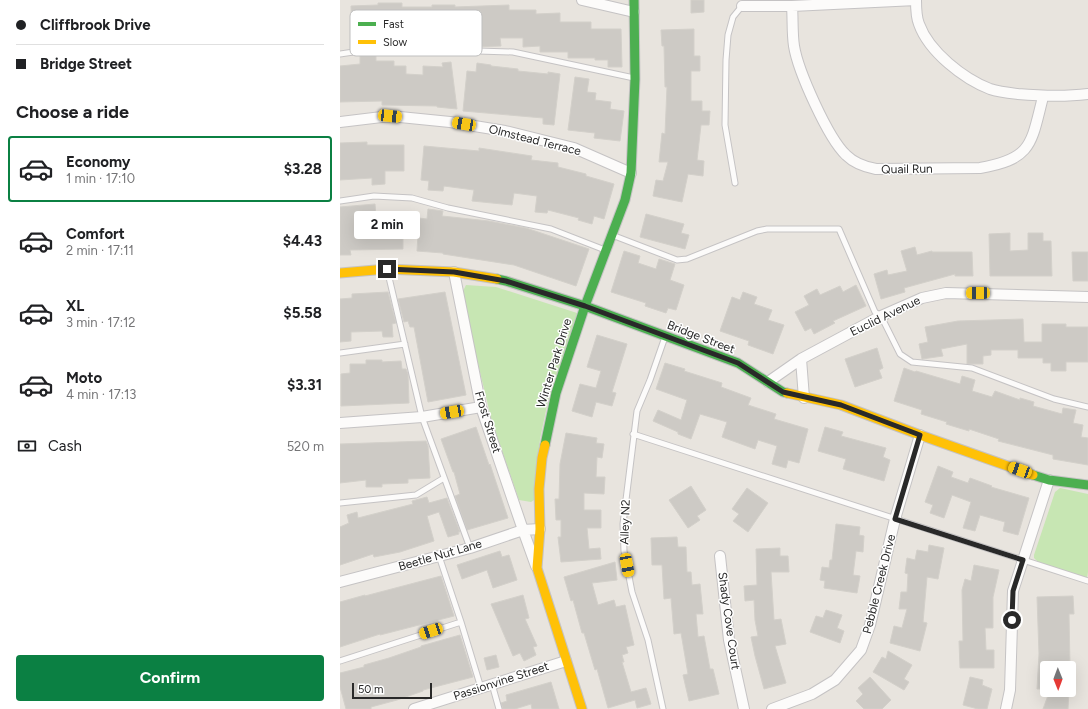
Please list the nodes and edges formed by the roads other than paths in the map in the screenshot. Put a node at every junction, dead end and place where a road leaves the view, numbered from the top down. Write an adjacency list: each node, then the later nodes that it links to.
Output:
1 (582, 0): 6 (street)
2 (634, 0): 6 (street, Winter Park Drive)
3 (916, 0): 5 (street); 12 (street)
4 (742, 6): 5 (street); 15 (lane)
5 (792, 6): 12 (street, Quail Run)
6 (634, 12): 10 (street, Winter Park Drive)
7 (482, 51): 10 (lane)
8 (350, 52): 9 (lane)
9 (340, 54)
10 (635, 79): 14 (street, Winter Park Drive)
11 (1088, 94): 12 (street)
12 (1044, 96)
13 (340, 122): 14 (street, Olmstead Terrace)
14 (631, 173): 17 (street, Winter Park Drive)
15 (735, 183)
16 (340, 201): 18 (lane)
17 (612, 235): 18 (street, Winter Park Drive); 24 (lane)
18 (606, 250): 23 (street, Winter Park Drive)
19 (387, 269): 20 (street, Bridge Street); 21 (street, Bridge Street); 26 (lane)
20 (454, 272): 23 (street, Bridge Street); 31 (street, Frost Street)
21 (340, 273)
22 (1088, 297): 24 (street, Euclid Avenue)
23 (585, 306): 25 (street, Bridge Street); 42 (street, Winter Park Drive)
24 (882, 316): 28 (street, Euclid Avenue); 32 (lane)
25 (665, 336): 29 (street, Bridge Street); 35 (lane, Alley N2)
26 (405, 344): 27 (lane); 33 (lane)
27 (340, 353)
28 (801, 359): 29 (street, Euclid Avenue); 30 (street)
29 (768, 382): 30 (street, Bridge Street)
30 (804, 398): 36 (street, Bridge Street)
31 (482, 407): 33 (street); 43 (street, Frost Street)
32 (1088, 408)
33 (422, 417): 34 (street); 37 (lane)
34 (340, 423)
35 (633, 434): 41 (lane); 59 (lane, Alley N2)
36 (920, 435): 38 (street, Bridge Street); 41 (street, Pebble Creek Drive)
37 (444, 478): 40 (lane); 44 (lane)
38 (1049, 480): 39 (street, Bridge Street); 47 (street)
39 (1088, 485)
40 (340, 503)
41 (895, 519): 47 (lane); 61 (street, Pebble Creek Drive)
42 (540, 529): 43 (street, Beetle Nut Lane); 48 (street, Winter Park Drive)
43 (523, 530): 44 (street, Beetle Nut Lane); 48 (street, Frost Street)
44 (470, 548): 45 (street, Beetle Nut Lane)
45 (439, 556): 50 (street, Beetle Nut Lane); 51 (lane)
46 (720, 556): 60 (street, Shady Cove Court)
47 (1023, 560): 49 (lane); 62 (street)
48 (537, 568): 53 (street, Winter Park Drive)
49 (1088, 581)
50 (340, 582)
51 (461, 622): 52 (lane); 55 (lane)
52 (340, 661)
53 (566, 661): 54 (street, Passionvine Street); 58 (street, Winter Park Drive)
54 (492, 684): 55 (street, Passionvine Street); 57 (lane)
55 (481, 688): 56 (street, Passionvine Street)
56 (414, 709)
57 (499, 709)
58 (582, 709)
59 (662, 709)
60 (744, 709)
61 (772, 709)
62 (1006, 709)

